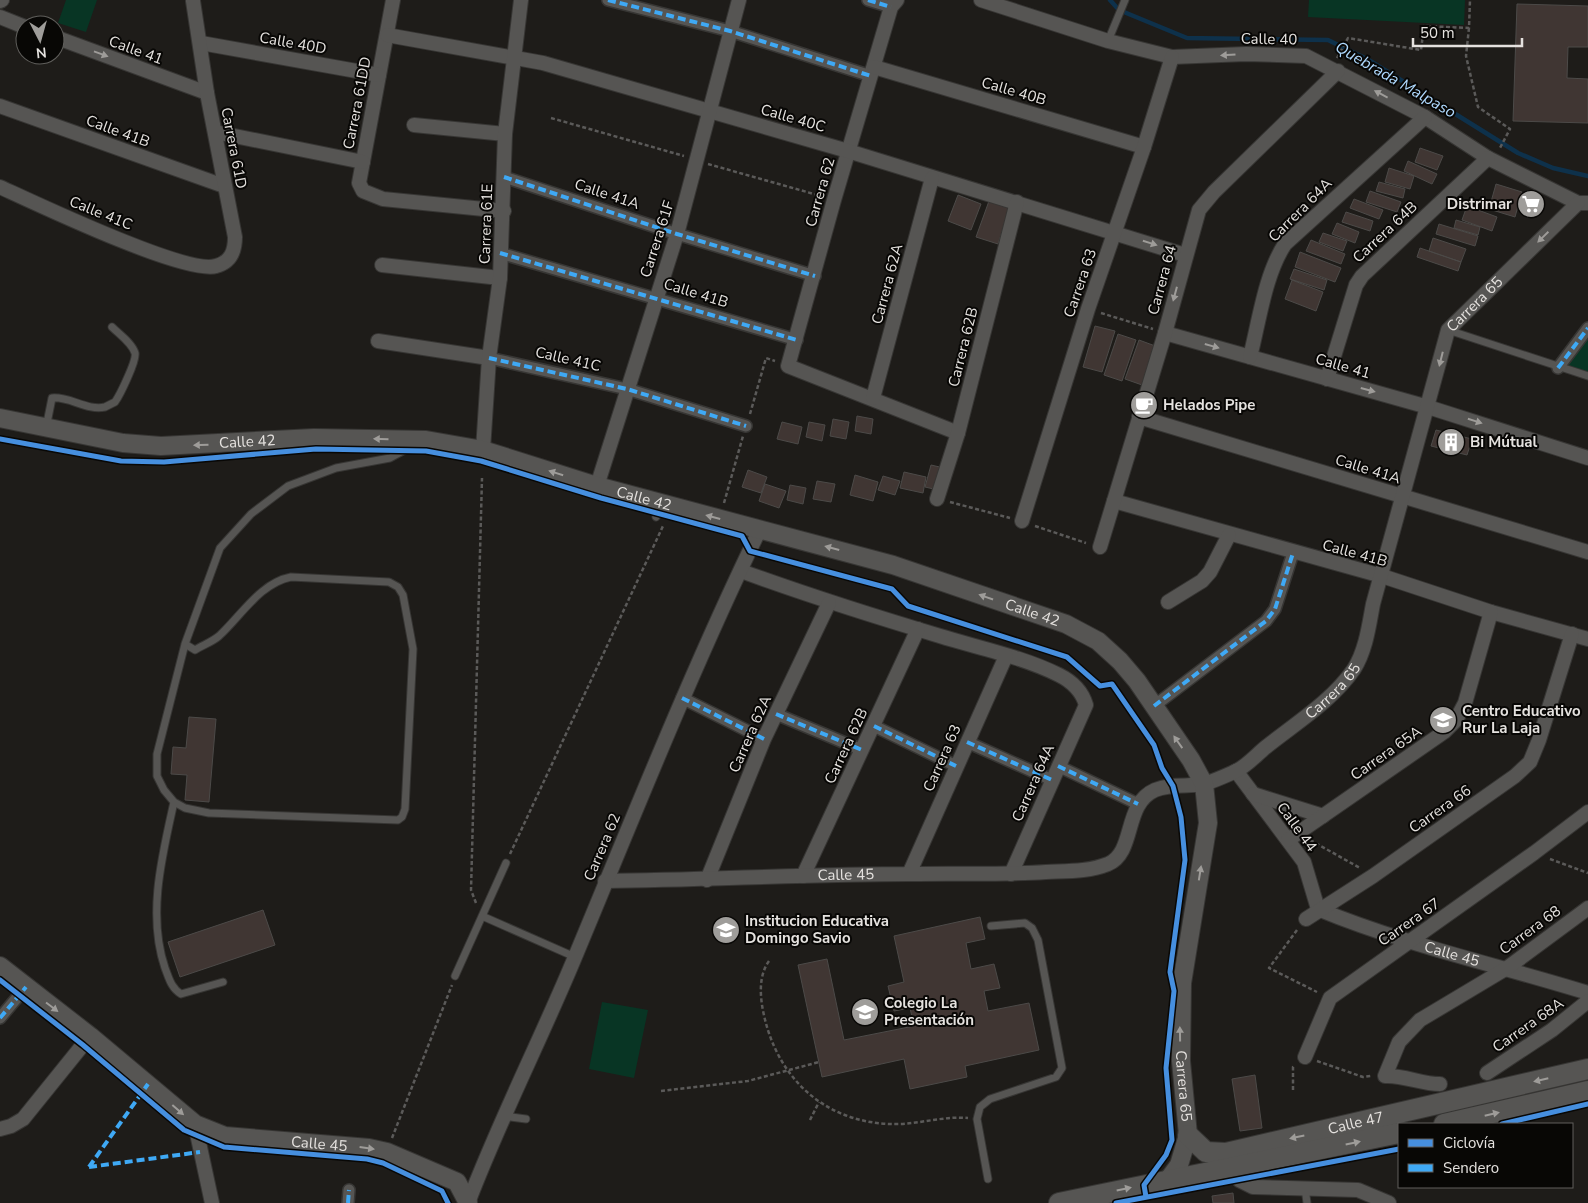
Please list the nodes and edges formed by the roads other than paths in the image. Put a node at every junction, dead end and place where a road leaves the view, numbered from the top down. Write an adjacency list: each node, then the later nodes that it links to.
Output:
1 (394, 0): 14 (street, Carrera 61DD)
2 (521, 0): 19 (street, Carrera 61E)
3 (608, 0): 13 (street, Calle 40B)
4 (739, 0): 13 (street, Carrera 61F)
5 (868, 0): 9 (street)
6 (981, 0): 10 (street, Calle 40)
7 (193, 1): 17 (street, Carrera 61D)
8 (1125, 2): 15 (lane)
9 (894, 4): 21 (street, Carrera 62)
10 (1008, 4): 15 (street, Calle 40)
11 (0, 18): 12 (street)
12 (15, 23)
13 (730, 31): 21 (street, Calle 40B); 25 (street, Carrera 61F)
14 (387, 35): 19 (street, Calle 40C); 22 (street, Carrera 61DD)
15 (1110, 35): 18 (street, Calle 40)
16 (65, 42): 23 (street, Calle 41, one-way to 23)
17 (201, 43): 22 (street, Calle 40D); 23 (street, Carrera 61D)
18 (1172, 57): 20 (street, Calle 40, one-way to 18); 30 (street, Carrera 63)
19 (513, 58): 25 (street, Calle 40C); 29 (street, Carrera 61E)
20 (1338, 65): 26 (street, Calle 40, one-way to 20); 44 (street, Carrera 64)
21 (872, 71): 30 (street, Calle 40B); 31 (street, Carrera 62)
22 (379, 75): 33 (street, Carrera 61DD)
23 (207, 93): 28 (street, Carrera 61D)
24 (0, 106): 36 (street, Calle 41B)
25 (710, 111): 31 (street, Calle 40C); 42 (street, Carrera 61F)
26 (1425, 116): 32 (street, Calle 40); 56 (street, Carrera 64A)
27 (414, 125): 29 (street)
28 (215, 132): 33 (street); 36 (street, Carrera 61D)
29 (505, 134): 34 (street, Carrera 61E)
30 (1144, 147): 41 (street, Carrera 63)
31 (848, 151): 35 (street, Calle 40C); 47 (street, Carrera 62)
32 (1493, 155): 39 (street, Calle 40); 60 (street, Carrera 64B)
33 (363, 162): 40 (street, Carrera 61DD)
34 (504, 177): 40 (street, Carrera 61E); 42 (street, Calle 41A)
35 (932, 178): 38 (street, Calle 40C); 62 (street, Carrera 62A)
36 (224, 186): 45 (street, Carrera 61D)
37 (0, 188): 45 (street, Calle 41C)
38 (1017, 202): 41 (street, Calle 40C); 68 (street, Carrera 62B)
39 (1583, 203): 52 (street, Carrera 65, one-way to 52)
40 (504, 211): 43 (street, Carrera 61E)
41 (1115, 232): 44 (street, Calle 40C, one-way to 44); 76 (street, Carrera 63)
42 (677, 234): 47 (street, Calle 41A); 49 (street, Carrera 61F)
43 (500, 253): 48 (street, Carrera 61E); 49 (street, Calle 41B)
44 (1186, 255): 53 (street, Carrera 64, one-way to 53)
45 (191, 263)
46 (382, 265): 48 (street)
47 (814, 276): 54 (street, Carrera 62)
48 (500, 278): 57 (street, Carrera 61E)
49 (656, 298): 54 (street, Calle 41B); 61 (street, Carrera 61F)
50 (112, 327): 67 (lane)
51 (1588, 328): 58 (street)
52 (1448, 330): 58 (lane); 63 (street, Carrera 65, one-way to 63)
53 (1165, 333): 56 (street, Calle 41, one-way to 56); 64 (street, Carrera 64)
54 (796, 340): 62 (street, Carrera 62)
55 (378, 342): 57 (street, Calle 41C)
56 (1250, 357): 60 (street, Calle 41)
57 (489, 358): 61 (street, Calle 41C); 70 (street, Carrera 61E)
58 (1558, 368): 59 (lane)
59 (1588, 376)
60 (1327, 379): 63 (street, Calle 41, one-way to 63)
61 (627, 390): 66 (street, Calle 41C); 72 (street, Carrera 61F)
62 (873, 398): 68 (street)
63 (1428, 407): 71 (street, Calle 41, one-way to 71); 73 (street, Carrera 65)
64 (1139, 417): 73 (street, Calle 41A); 75 (street, Carrera 64)
65 (0, 418): 67 (street, Calle 42)
66 (746, 426)
67 (46, 428): 69 (street, Calle 42, one-way to 67)
68 (958, 433): 74 (street, Carrera 62B)
69 (426, 440): 70 (street, Calle 42); 90 (lane)
70 (483, 450): 72 (street, Calle 42, one-way to 70)
71 (1588, 458)
72 (597, 486): 77 (street, Calle 42, one-way to 72)
73 (1403, 497): 80 (street, Calle 41A); 83 (street, Carrera 65)
74 (937, 499)
75 (1114, 501): 78 (street, Calle 41B); 79 (street, Carrera 64)
76 (1022, 521)
77 (760, 529): 82 (street, Carrera 62); 93 (street, Calle 42, one-way to 77)
78 (1228, 535): 81 (street, Calle 41B); 84 (street)
79 (1100, 547)
80 (1588, 552)
81 (1293, 553): 83 (street, Calle 41B); 93 (street)
82 (741, 572): 85 (street); 92 (street, Carrera 62)
83 (1382, 576): 86 (street, Calle 41B); 101 (street, Carrera 65)
84 (1168, 602)
85 (829, 603): 87 (street); 94 (street, Carrera 62A)
86 (1491, 612): 88 (street, Calle 41B); 108 (street, Carrera 65A)
87 (918, 629): 91 (street); 95 (street, Carrera 62B)
88 (1572, 634): 89 (street, Calle 41B); 117 (street, Carrera 66)
89 (1588, 639)
90 (185, 644): 105 (lane); 105 (lane)
91 (1006, 656): 97 (street, Carrera 63); 100 (street, Carrera 64A)
92 (682, 698): 96 (street); 115 (street, Carrera 62)
93 (1154, 706): 103 (street, Calle 42, one-way to 93)
94 (776, 714): 96 (street, Carrera 62A); 98 (street)
95 (874, 726): 98 (street, Carrera 62B); 99 (street)
96 (764, 739): 114 (street, Carrera 62A)
97 (967, 742): 99 (street, Carrera 63); 102 (street)
98 (862, 750): 113 (street, Carrera 62B)
99 (956, 766): 111 (street, Carrera 63)
100 (1058, 766): 102 (street, Carrera 64A); 106 (street)
101 (1236, 771): 103 (street, Carrera 65); 104 (street, Calle 44)
102 (1052, 780): 112 (street, Carrera 64A)
103 (1204, 784): 106 (street); 143 (street, Carrera 65, one-way to 103)
104 (1253, 794): 108 (street); 109 (street, Calle 44)
105 (174, 802): 126 (lane)
106 (1138, 804): 112 (street, Calle 45)
107 (1588, 812): 121 (street, Carrera 67)
108 (1323, 816): 109 (street, Carrera 65A)
109 (1293, 837): 117 (street, Calle 44)
110 (506, 863): 118 (lane)
111 (908, 874): 112 (street, Calle 45); 113 (street, Calle 45)
112 (1011, 874)
113 (803, 876): 114 (street, Calle 45)
114 (707, 880): 115 (street, Calle 45)
115 (605, 881): 122 (street, Carrera 62)
116 (1588, 908): 124 (street, Carrera 68)
117 (1318, 909): 119 (street, Carrera 66); 121 (street, Calle 45)
118 (482, 916): 122 (lane); 125 (lane)
119 (1306, 919)
120 (991, 926): 146 (lane)
121 (1409, 942): 124 (street, Calle 45); 132 (street, Carrera 67)
122 (575, 957): 137 (street, Carrera 62)
123 (0, 966): 127 (street, Calle 45)
124 (1507, 968): 128 (street, Calle 45); 135 (street, Carrera 68)
125 (455, 976)
126 (223, 982)
127 (26, 987): 130 (street); 131 (street, Calle 45, one-way to 131)
128 (1588, 993)
129 (1588, 1002): 134 (street, Carrera 68A)
130 (0, 1018)
131 (90, 1036): 140 (street, Calle 45, one-way to 140); 141 (street)
132 (1305, 1057)
133 (1588, 1069): 143 (main road, Calle 47, one-way to 143)
134 (1487, 1073)
135 (1440, 1084)
136 (1588, 1092): 139 (main road, one-way to 136)
137 (503, 1116): 138 (lane); 145 (street, Carrera 62)
138 (526, 1119)
139 (1448, 1123)
140 (195, 1124): 148 (street, Calle 45, one-way to 148); 151 (street)
141 (0, 1129)
142 (1398, 1134): 144 (main road, Calle 47, one-way to 142)
143 (1188, 1135): 147 (street, Carrera 65)
144 (1232, 1168): 147 (main road, Calle 47); 149 (street)
145 (477, 1179): 148 (street); 153 (street)
146 (988, 1179)
147 (1168, 1180): 154 (main road, Calle 47, one-way to 147)
148 (457, 1182): 153 (street)
149 (1305, 1188): 155 (lane); 156 (street)
150 (349, 1190): 152 (street)
151 (212, 1203)
152 (348, 1203)
153 (468, 1203)
154 (1059, 1203)
155 (1307, 1203)
156 (1390, 1203)

